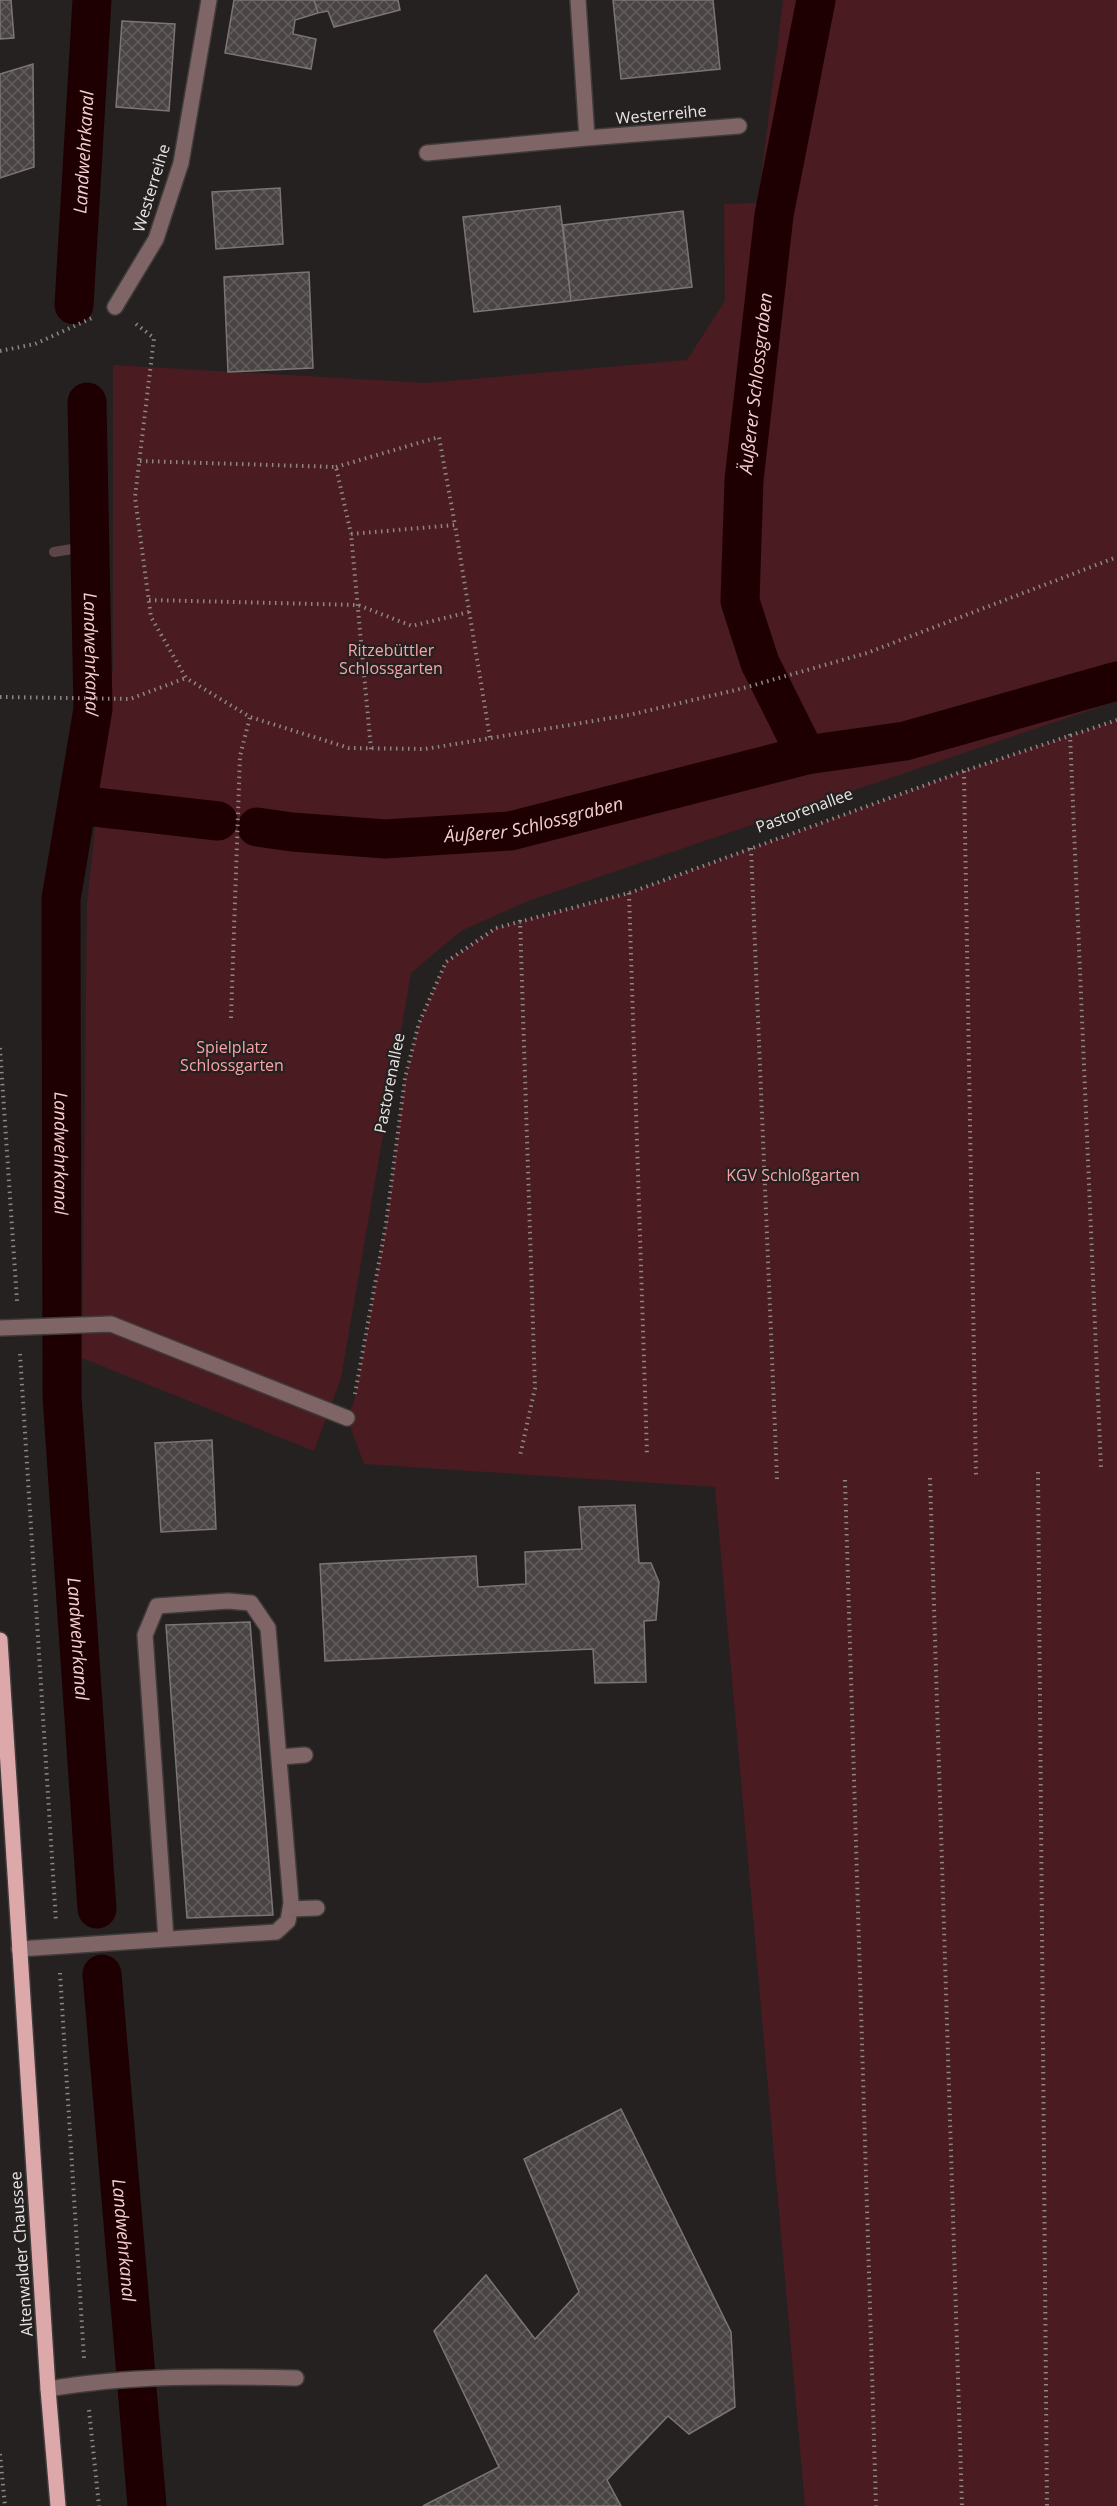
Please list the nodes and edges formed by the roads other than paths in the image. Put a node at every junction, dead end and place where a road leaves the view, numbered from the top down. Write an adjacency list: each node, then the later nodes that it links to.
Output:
1 (209, 0): 6 (street, Westerreihe)
2 (578, 0): 4 (street)
3 (739, 126): 4 (street, Westerreihe)
4 (586, 138): 5 (street, Westerreihe)
5 (427, 153)
6 (115, 307)
7 (0, 1328): 8 (street)
8 (347, 1418)
9 (0, 1640): 10 (main road, Altenwalder Chaussee)
10 (2, 1698): 16 (main road, Altenwalder Chaussee)
11 (305, 1755): 12 (street)
12 (280, 1757): 14 (street); 15 (street)
13 (317, 1908): 14 (street)
14 (290, 1909): 15 (street)
15 (166, 1939): 16 (street)
16 (19, 1949): 18 (main road, Altenwalder Chaussee)
17 (296, 2378): 18 (street)
18 (48, 2389): 19 (main road, Altenwalder Chaussee)
19 (58, 2506)

